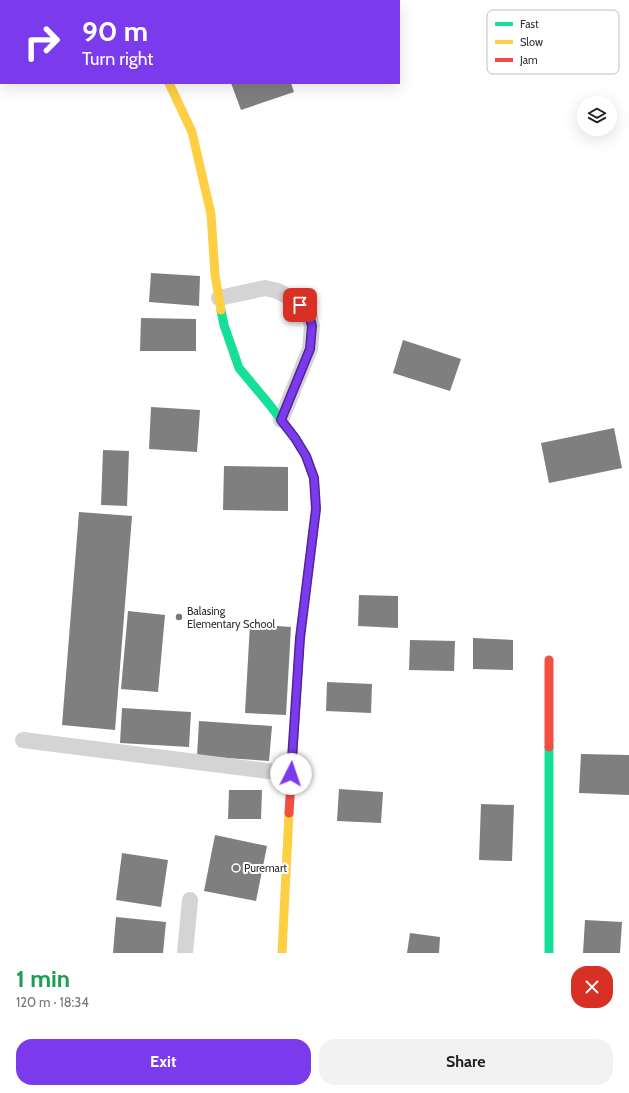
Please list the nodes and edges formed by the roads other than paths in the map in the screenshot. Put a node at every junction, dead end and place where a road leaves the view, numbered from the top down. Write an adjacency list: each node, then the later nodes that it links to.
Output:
1 (169, 84): 2 (street)
2 (220, 298): 3 (street); 3 (lane)
3 (281, 420): 6 (street)
4 (549, 660): 10 (street)
5 (23, 740): 6 (lane)
6 (291, 774): 9 (street)
7 (190, 900): 8 (lane)
8 (185, 953)
9 (282, 953)
10 (549, 953)

